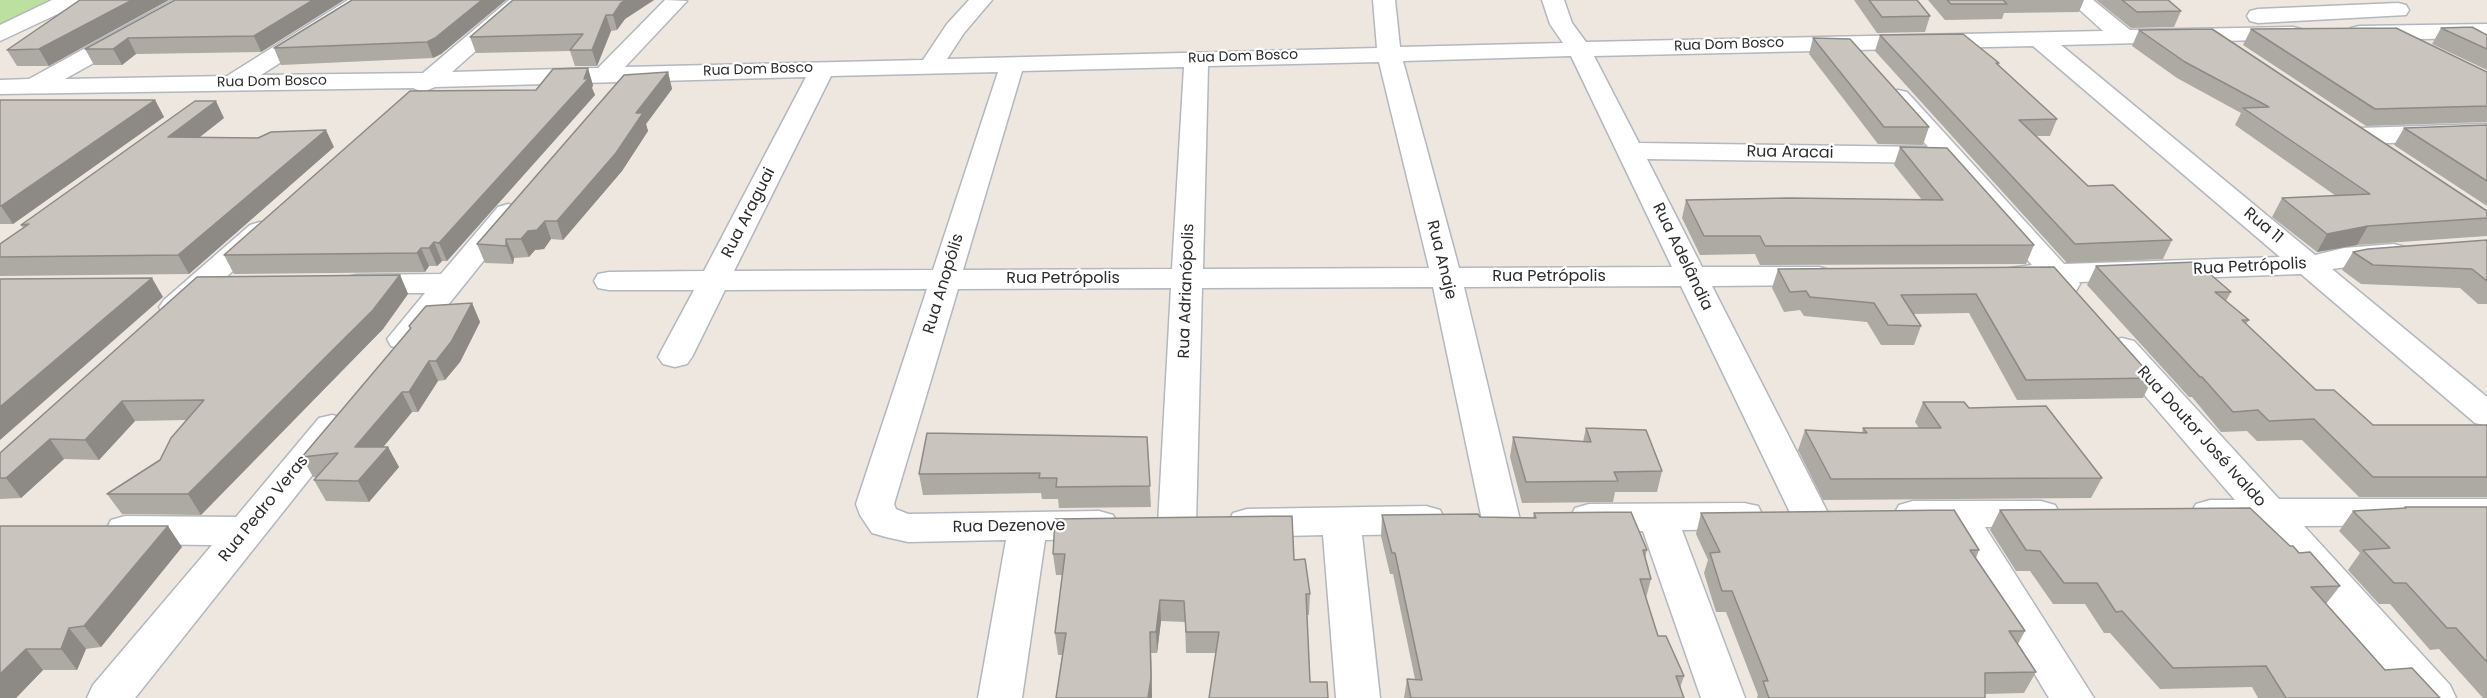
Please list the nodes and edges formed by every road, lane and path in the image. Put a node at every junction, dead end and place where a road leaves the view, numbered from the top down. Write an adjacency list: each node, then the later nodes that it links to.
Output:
1 (69, 0): 14 (street)
2 (189, 0): 32 (street)
3 (363, 0): 30 (street)
4 (522, 0): 29 (street)
5 (981, 0): 26 (street)
6 (1384, 0): 22 (street, Rua Anaje)
7 (1553, 0): 20 (street, Rua Adelândia)
8 (2080, 0): 10 (street)
9 (676, 2): 28 (street)
10 (2103, 20): 12 (street); 16 (street)
11 (1931, 21): 18 (street)
12 (2484, 25): 13 (street, Rua Dom Bosco)
13 (2387, 33): 15 (street, Rua Dom Bosco); 21 (street)
14 (0, 34)
15 (2209, 35): 16 (street, Rua Dom Bosco); 24 (street)
16 (2123, 36): 17 (street, Rua Dom Bosco)
17 (2038, 38): 18 (street, Rua Dom Bosco); 44 (street, Rua 11)
18 (1947, 40): 19 (street, Rua Dom Bosco)
19 (1849, 42): 20 (street, Rua Dom Bosco); 39 (street, Rua Doutor José Ivaldo)
20 (1579, 49): 22 (street, Rua Dom Bosco); 38 (street, Rua Adelândia)
21 (2427, 52)
22 (1389, 54): 23 (street, Rua Dom Bosco); 49 (street, Rua Anaje)
23 (1196, 58): 25 (street, Rua Dom Bosco); 50 (street, Rua Adrianópolis)
24 (2249, 62)
25 (1012, 65): 26 (street, Rua Dom Bosco); 51 (street, Rua Anopólis)
26 (930, 66): 27 (street, Rua Dom Bosco)
27 (823, 68): 28 (street, Rua Dom Bosco); 53 (street, Rua Araguai)
28 (618, 74): 29 (street, Rua Dom Bosco); 35 (street)
29 (428, 80): 30 (street, Rua Dom Bosco); 33 (street)
30 (234, 82): 32 (street, Rua Dom Bosco); 36 (street)
31 (0, 87): 32 (street, Rua Dom Bosco)
32 (33, 87): 34 (street)
33 (402, 104)
34 (0, 106)
35 (599, 108)
36 (195, 110)
37 (2487, 132): 40 (street)
38 (1630, 151): 39 (street, Rua Aracai); 47 (street, Rua Adelândia)
39 (1950, 155): 46 (street, Rua Doutor José Ivaldo)
40 (2398, 162)
41 (531, 187): 54 (street)
42 (278, 215): 58 (street)
43 (2420, 252): 44 (street, Rua Petrópolis)
44 (2309, 265): 46 (street, Rua Petrópolis); 63 (street, Rua 11)
45 (1986, 275): 46 (street, Rua Petrópolis)
46 (2057, 275): 65 (street, Rua Doutor José Ivaldo)
47 (1692, 276): 48 (street, Rua Petrópolis); 49 (street, Rua Petrópolis); 70 (street, Rua Adelândia)
48 (1845, 276)
49 (1446, 277): 50 (street, Rua Petrópolis); 72 (street, Rua Anaje)
50 (1187, 278): 51 (street, Rua Petrópolis); 74 (street, Rua Adrianópolis)
51 (945, 279): 53 (street, Rua Petrópolis); 64 (street, Rua Anopólis)
52 (609, 280): 53 (street, Rua Petrópolis)
53 (714, 280): 60 (street, Rua Araguai)
54 (448, 283): 55 (street); 61 (street)
55 (329, 285)
56 (246, 286): 58 (street)
57 (151, 287): 58 (street)
58 (198, 287): 59 (street)
59 (155, 325)
60 (675, 357)
61 (381, 366)
62 (351, 402): 77 (street, Rua Pedro Veras)
63 (2487, 415)
64 (875, 504): 75 (street, Rua Dezenove)
65 (2268, 512): 66 (street); 68 (street); 83 (street, Rua Doutor José Ivaldo)
66 (2487, 512)
67 (2077, 513): 69 (street, Rua Dezenove)
68 (2172, 513)
69 (1957, 514): 70 (street, Rua Dezenove); 82 (street)
70 (1844, 515): 71 (street, Rua Dezenove)
71 (1658, 517): 72 (street, Rua Dezenove); 81 (street)
72 (1503, 520): 73 (street, Rua Dezenove)
73 (1341, 521): 74 (street, Rua Dezenove); 80 (street)
74 (1151, 524): 75 (street, Rua Dezenove)
75 (1028, 526): 79 (street)
76 (94, 530): 77 (street)
77 (246, 531): 78 (street, Rua Pedro Veras)
78 (109, 698)
79 (1000, 698)
80 (1358, 698)
81 (1723, 698)
82 (2073, 698)
83 (2434, 698)

